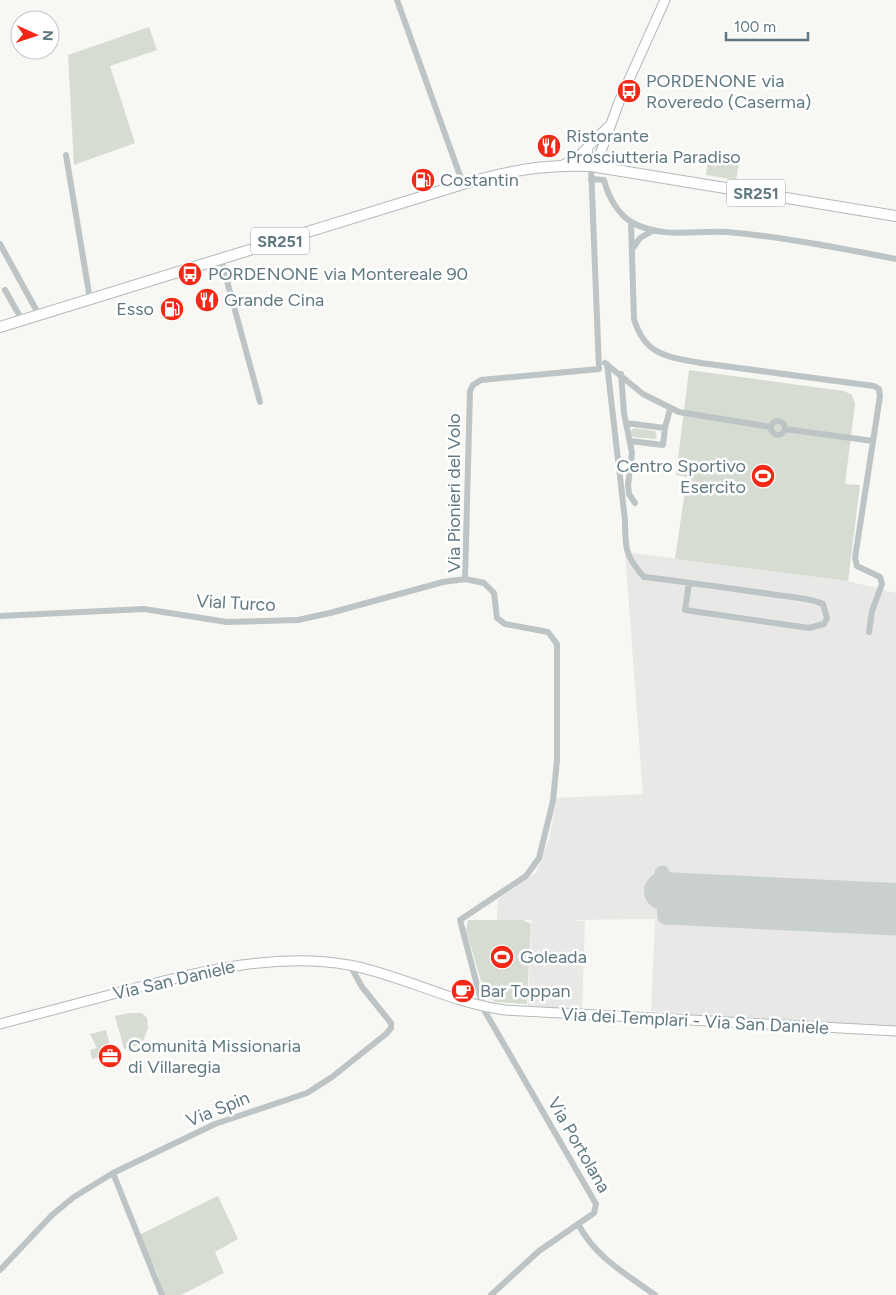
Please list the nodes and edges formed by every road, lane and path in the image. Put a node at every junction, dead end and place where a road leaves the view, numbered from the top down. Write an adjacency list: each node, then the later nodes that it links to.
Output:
1 (397, 0): 11 (street)
2 (664, 1): 3 (street)
3 (610, 125): 4 (street); 5 (street)
4 (588, 147): 7 (street); 8 (street)
5 (602, 150): 8 (street); 9 (street)
6 (66, 155): 20 (street)
7 (562, 165): 8 (main road, SR251); 11 (main road, SR251)
8 (591, 166): 9 (main road, SR251); 10 (street)
9 (615, 170): 12 (main road, SR251)
10 (591, 178): 13 (street); 24 (street)
11 (463, 184): 17 (main road, SR251)
12 (896, 216)
13 (631, 222): 14 (street); 16 (street)
14 (652, 231): 16 (street); 18 (street)
15 (0, 244): 21 (street)
16 (632, 249): 32 (street)
17 (221, 259): 20 (main road, SR251); 27 (street)
18 (896, 259)
19 (5, 290): 22 (street)
20 (90, 299): 21 (main road, SR251)
21 (39, 315): 22 (main road, SR251)
22 (22, 320): 23 (main road, SR251)
23 (0, 327)
24 (598, 358): 25 (street); 34 (street, Via Pionieri del Volo)
25 (607, 364): 26 (street); 35 (street)
26 (621, 374): 28 (street); 29 (street)
27 (260, 402)
28 (670, 409): 30 (street); 32 (street)
29 (626, 423): 30 (street); 31 (street)
30 (665, 428): 31 (street)
31 (630, 441): 33 (street)
32 (872, 441): 37 (street)
33 (635, 503)
34 (465, 579): 36 (street, Vial Turco); 39 (street, Via Pionieri del Volo)
35 (689, 583): 35 (street)
36 (0, 616)
37 (870, 632)
38 (350, 965): 39 (street, Via dei Templari - Via San Daniele); 40 (street, Via San Daniele); 42 (street, Via Spin)
39 (483, 1008): 41 (street, Via dei Templari - Via San Daniele); 43 (street, Via Portolana)
40 (0, 1024)
41 (896, 1031)
42 (113, 1173): 44 (street, Via Spin); 45 (street)
43 (578, 1224): 46 (street); 47 (street)
44 (0, 1270)
45 (162, 1295)
46 (491, 1295)
47 (655, 1295)

